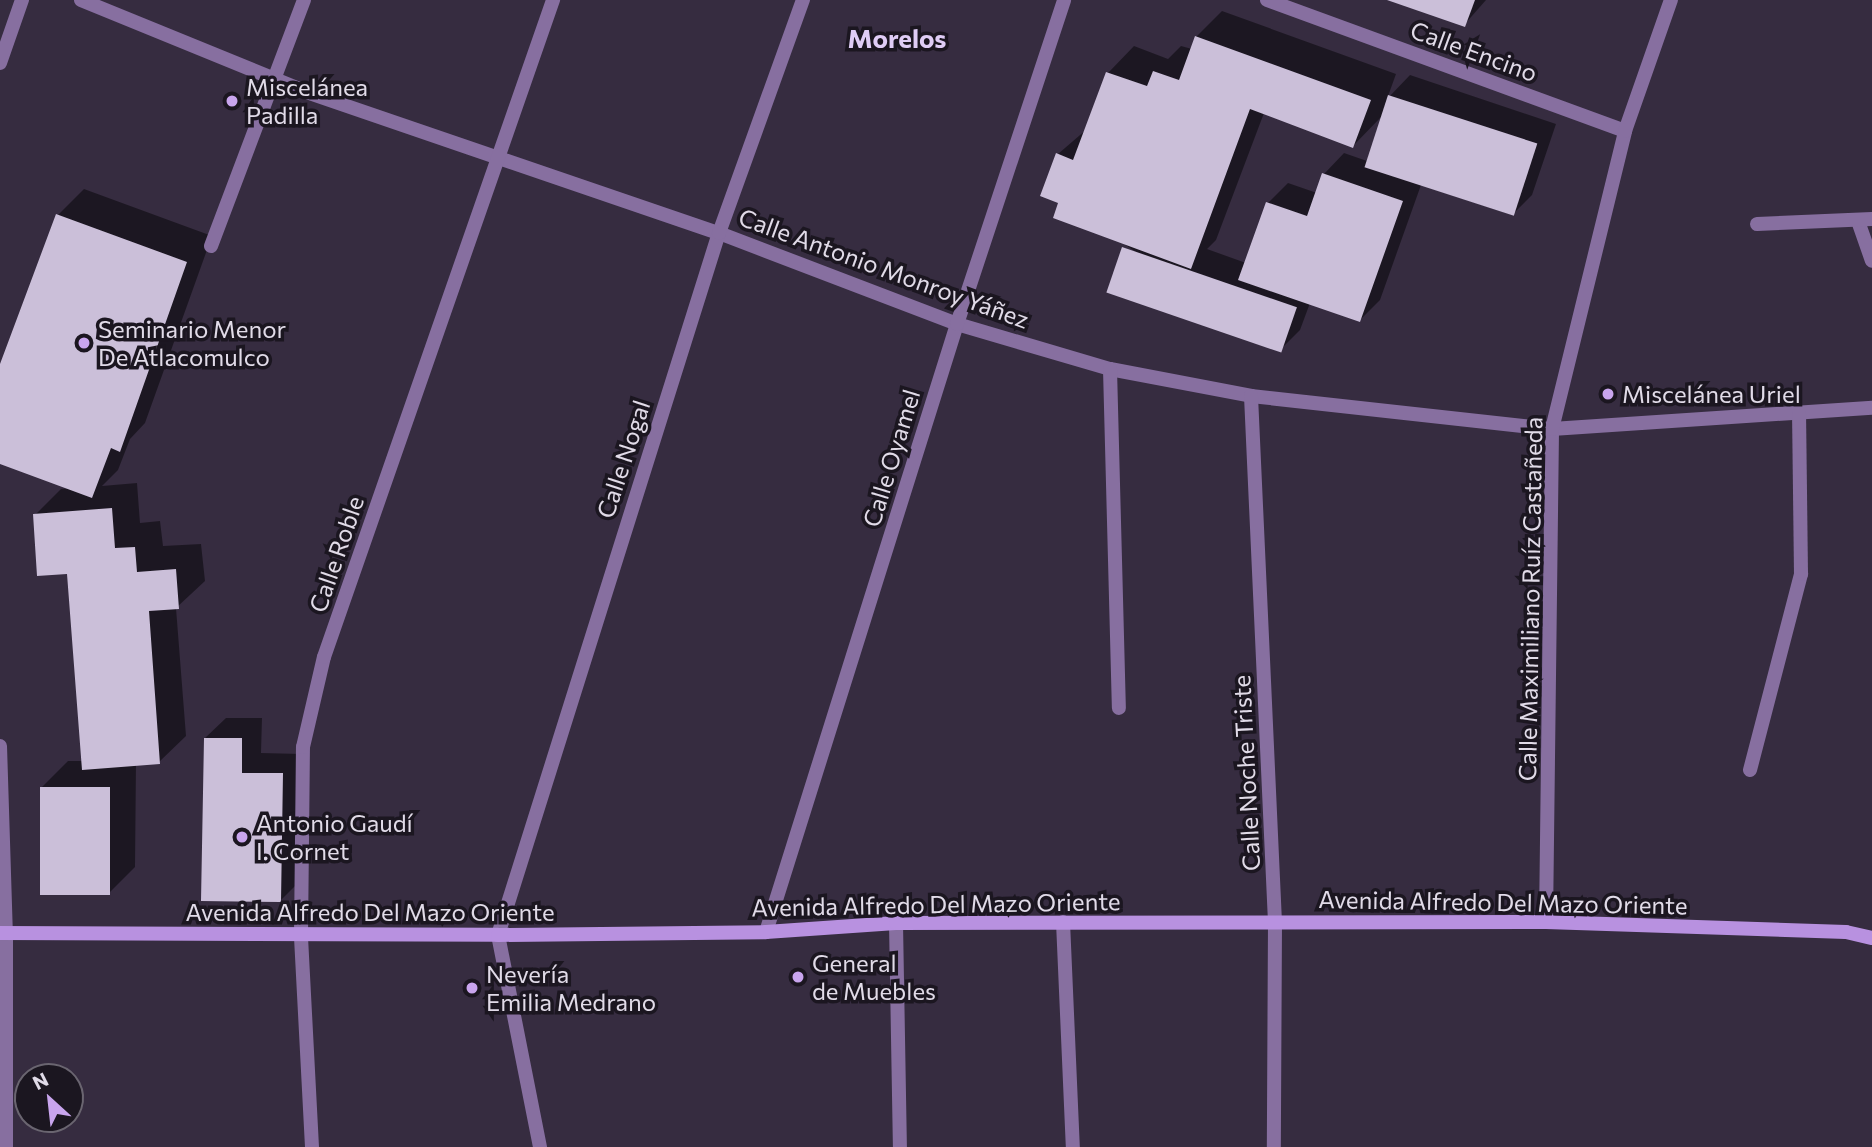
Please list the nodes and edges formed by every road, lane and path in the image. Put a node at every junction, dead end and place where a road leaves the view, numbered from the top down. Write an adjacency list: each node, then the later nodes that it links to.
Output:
1 (22, 0): 9 (street)
2 (81, 0): 10 (street, Calle Antonio Monroy Yáñez)
3 (304, 0): 10 (street)
4 (554, 0): 12 (street, Calle Roble)
5 (803, 0): 15 (street, Calle Nogal)
6 (1065, 0): 18 (street, Calle Oyamel)
7 (1267, 0): 11 (street, Calle Encino)
8 (1671, 0): 11 (street, Calle Maximiliano Ruíz Castañeda)
9 (0, 63)
10 (276, 81): 12 (street, Calle Antonio Monroy Yáñez); 16 (street)
11 (1625, 131): 23 (street, Calle Maximiliano Ruíz Castañeda)
12 (497, 159): 15 (street, Calle Antonio Monroy Yáñez); 33 (street, Calle Roble)
13 (1865, 220): 14 (street); 17 (street)
14 (1757, 224)
15 (719, 233): 18 (street, Calle Antonio Monroy Yáñez); 34 (street, Calle Nogal)
16 (211, 246)
17 (1872, 261)
18 (957, 324): 19 (street, Calle Antonio Monroy Yáñez); 31 (street, Calle Oyamel)
19 (1110, 369): 20 (street, Calle Antonio Monroy Yáñez); 24 (street)
20 (1251, 396): 23 (street, Calle Antonio Monroy Yáñez); 28 (street, Calle Noche Triste)
21 (1872, 408): 22 (street, Calle Antonio Monroy Yáñez)
22 (1799, 414): 23 (street, Calle Antonio Monroy Yáñez); 26 (street)
23 (1552, 429): 29 (street, Calle Maximiliano Ruíz Castañeda)
24 (1119, 708)
25 (0, 746): 32 (street)
26 (1750, 770)
27 (1063, 922): 28 (street, Avenida Alfredo Del Mazo Oriente); 30 (street, Avenida Alfredo Del Mazo Oriente); 41 (street)
28 (1275, 922): 29 (street, Avenida Alfredo Del Mazo Oriente); 42 (street, Calle Noche Triste)
29 (1546, 922): 35 (street, Avenida Alfredo Del Mazo Oriente)
30 (896, 923): 31 (street, Avenida Alfredo Del Mazo Oriente); 40 (street)
31 (766, 932): 34 (street, Avenida Alfredo Del Mazo Oriente)
32 (3, 933): 33 (street, Avenida Alfredo Del Mazo Oriente); 36 (street)
33 (301, 935): 34 (street, Avenida Alfredo Del Mazo Oriente); 38 (street, Calle Roble)
34 (498, 935): 39 (street)
35 (1872, 938)
36 (3, 1100): 37 (street)
37 (6, 1147)
38 (312, 1147)
39 (540, 1147)
40 (900, 1147)
41 (1073, 1147)
42 (1274, 1147)

